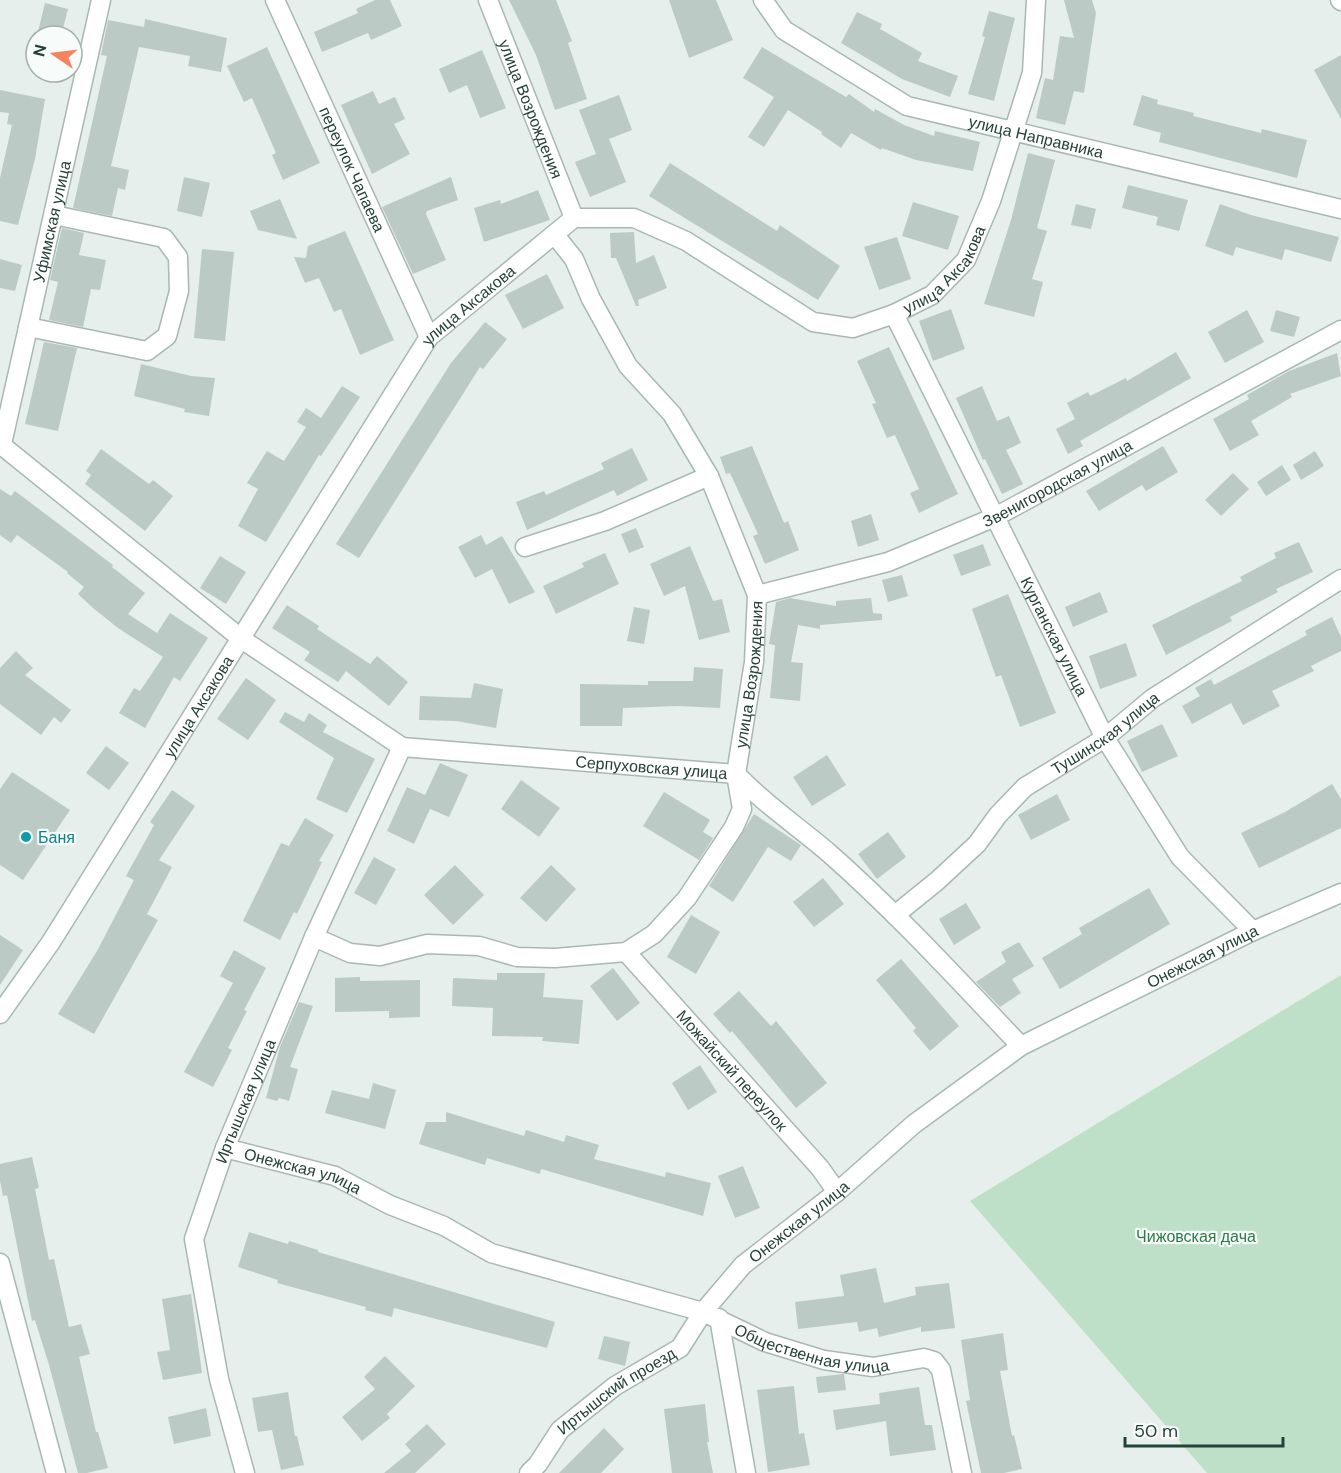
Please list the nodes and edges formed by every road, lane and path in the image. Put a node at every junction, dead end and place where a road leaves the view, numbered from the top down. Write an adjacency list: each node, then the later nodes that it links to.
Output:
1 (101, 0): 8 (street, Уфимская улица)
2 (275, 0): 14 (street, переулок Чапаева)
3 (488, 0): 9 (street, улица Возрождения)
4 (763, 0): 6 (street, улица Направника)
5 (1036, 0): 6 (street, улица Аксакова)
6 (1013, 133): 7 (street, улица Направника); 11 (street, улица Аксакова)
7 (1341, 209)
8 (54, 215): 12 (street, Уфимская улица); 12 (street)
9 (574, 218): 10 (street, улица Аксакова); 11 (street, улица Аксакова)
10 (555, 235): 14 (street, улица Аксакова); 16 (street, улица Возрождения)
11 (894, 314): 17 (street, Курганская улица)
12 (28, 327): 15 (street, Уфимская улица)
13 (1341, 330): 17 (street, Звенигородская улица)
14 (429, 338): 21 (street, улица Аксакова)
15 (1, 444): 21 (street, Серпуховская улица)
16 (709, 476): 18 (street); 20 (street, улица Возрождения)
17 (995, 517): 20 (street, Звенигородская улица); 22 (street, Курганская улица)
18 (525, 547)
19 (1341, 579): 22 (street, Тушинская улица)
20 (757, 595): 24 (street, улица Возрождения)
21 (243, 640): 23 (street, Серпуховская улица); 30 (street, улица Аксакова)
22 (1105, 738): 26 (street, Тушинская улица); 27 (street, Курганская улица)
23 (402, 747): 24 (street, Серпуховская улица); 28 (street, Иртышская улица)
24 (736, 774): 26 (street, Серпуховская улица); 29 (street)
25 (1341, 893): 27 (street, Онежская улица)
26 (895, 915): 31 (street, Серпуховская улица)
27 (1253, 931): 31 (street, Онежская улица)
28 (314, 937): 29 (street); 32 (street, Иртышская улица)
29 (626, 952): 33 (street, Можайский переулок)
30 (0, 1014)
31 (1021, 1046): 33 (street, Онежская улица)
32 (225, 1148): 35 (street, Онежская улица); 37 (street, Иртышская улица)
33 (837, 1192): 35 (street, Онежская улица)
34 (0, 1263): 36 (street)
35 (711, 1315): 38 (street, Иртышский проезд); 39 (street); 40 (street, Общественная улица)
36 (56, 1473)
37 (245, 1473)
38 (529, 1473)
39 (747, 1473)
40 (962, 1473)

